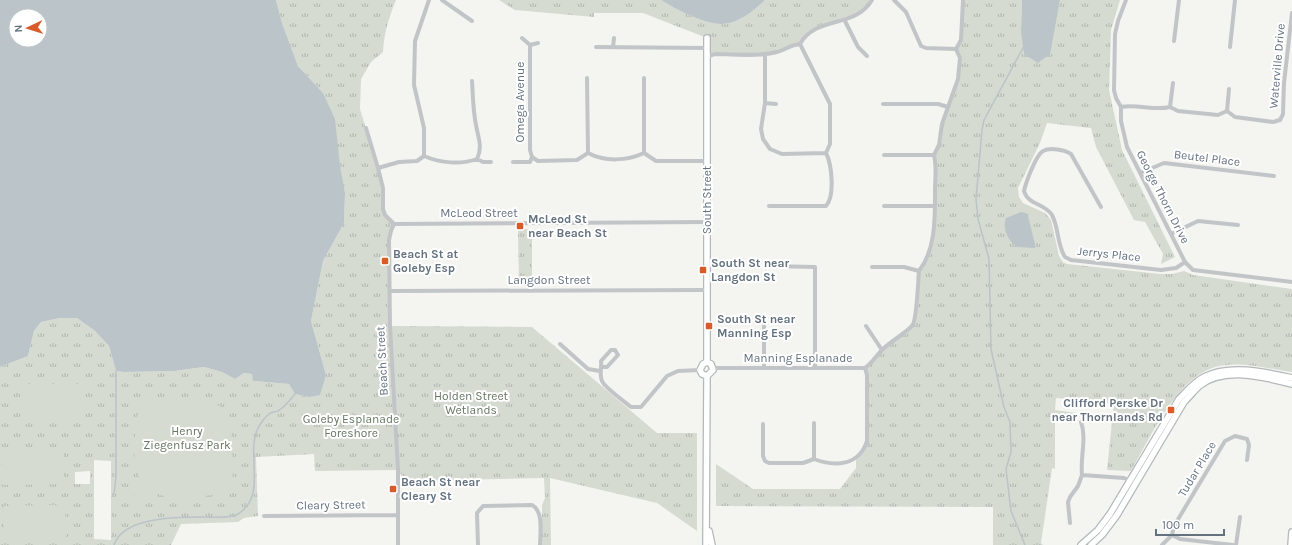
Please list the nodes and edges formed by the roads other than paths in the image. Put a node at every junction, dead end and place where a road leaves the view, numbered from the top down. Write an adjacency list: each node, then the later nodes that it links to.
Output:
1 (429, 0): 49 (street)
2 (442, 0): 10 (street)
3 (872, 0): 11 (street)
4 (894, 0): 23 (street)
5 (963, 0): 23 (street, Manning Esplanade)
6 (1126, 0): 36 (street, George Thorn Drive)
7 (1179, 0): 15 (street)
8 (1235, 0): 21 (street)
9 (1292, 13): 39 (street, Waterville Drive)
10 (472, 21)
11 (845, 21): 17 (street); 25 (street)
12 (522, 38): 18 (street, Omega Avenue)
13 (614, 38): 20 (street)
14 (707, 38): 22 (street, South Street)
15 (1174, 41)
16 (538, 43): 18 (street, Omega Avenue)
17 (800, 44): 24 (street); 46 (street)
18 (530, 45): 50 (street, Omega Avenue)
19 (596, 47): 20 (street)
20 (614, 47): 22 (street)
21 (1230, 47)
22 (707, 48): 26 (street, South Street)
23 (956, 49): 35 (street, Manning Esplanade)
24 (765, 54): 26 (street); 32 (street)
25 (867, 56)
26 (707, 57): 52 (street, South Street)
27 (587, 78): 43 (street)
28 (644, 78): 44 (street)
29 (472, 81): 51 (street)
30 (1173, 83): 37 (street)
31 (1229, 89): 38 (street)
32 (765, 103): 33 (street); 42 (street)
33 (776, 104)
34 (883, 104): 35 (street)
35 (948, 107): 48 (street, Manning Esplanade)
36 (1121, 107): 37 (street); 56 (street, George Thorn Drive)
37 (1170, 107): 38 (street)
38 (1227, 111): 39 (street, Waterville Drive)
39 (1280, 120): 40 (street, Waterville Drive)
40 (1283, 124)
41 (366, 128): 55 (street)
42 (770, 149): 45 (street); 46 (street)
43 (588, 153): 44 (street); 50 (street, Omega Avenue)
44 (644, 153): 52 (street)
45 (767, 153)
46 (826, 153): 58 (street)
47 (884, 155): 48 (street)
48 (934, 155): 60 (street, Manning Esplanade)
49 (424, 156): 51 (street); 55 (street)
50 (532, 157): 54 (street, Omega Avenue)
51 (477, 159): 53 (street)
52 (707, 160): 62 (street, South Street)
53 (490, 162)
54 (513, 162)
55 (378, 168): 63 (street)
56 (1140, 173): 57 (street, Beutel Place); 65 (street, George Thorn Drive)
57 (1274, 176)
58 (769, 206)
59 (884, 206): 60 (street)
60 (935, 206): 69 (street, Manning Esplanade)
61 (1101, 207): 66 (street, Jerrys Place)
62 (707, 222): 63 (street, McLeod Street); 71 (street, South Street)
63 (394, 224): 72 (street, Beach Street)
64 (1238, 225): 65 (street)
65 (1171, 234): 66 (street, George Thorn Drive)
66 (1185, 262): 70 (street)
67 (766, 266): 80 (street)
68 (872, 267): 69 (street)
69 (919, 271): 76 (street, Manning Esplanade)
70 (1292, 282)
71 (707, 290): 72 (street, Langdon Street); 77 (street, South Street)
72 (390, 291): 94 (street, Beach Street)
73 (764, 326): 79 (street)
74 (866, 326): 76 (street)
75 (560, 344): 82 (street)
76 (882, 350): 81 (street, Manning Esplanade)
77 (707, 362): 78 (street); 83 (street)
78 (713, 368): 79 (street, Manning Esplanade); 84 (street)
79 (764, 368): 80 (street, Manning Esplanade)
80 (815, 368): 81 (street, Manning Esplanade)
81 (865, 368): 90 (street)
82 (601, 369): 82 (street); 83 (street)
83 (700, 370): 84 (street)
84 (707, 376): 97 (street)
85 (1292, 378): 93 (street)
86 (1292, 384): 93 (street)
87 (1081, 422): 92 (street)
88 (814, 423): 90 (street)
89 (763, 424): 90 (street)
90 (814, 459)
91 (1247, 460): 100 (street, Tudar Place)
92 (1082, 475): 93 (street); 98 (street)
93 (1133, 482): 106 (street); 107 (street)
94 (398, 515): 95 (street, Cleary Street); 101 (street, Beach Street)
95 (264, 516)
96 (1240, 517): 110 (street)
97 (707, 521): 104 (street); 105 (street)
98 (1070, 523)
99 (1292, 532): 111 (street)
100 (1172, 535): 108 (street, Tudar Place); 109 (street)
101 (398, 545)
102 (478, 545): 103 (street)
103 (540, 545)
104 (706, 545)
105 (712, 545)
106 (1082, 545)
107 (1091, 545)
108 (1162, 545)
109 (1233, 545)
110 (1236, 545)
111 (1291, 545)

